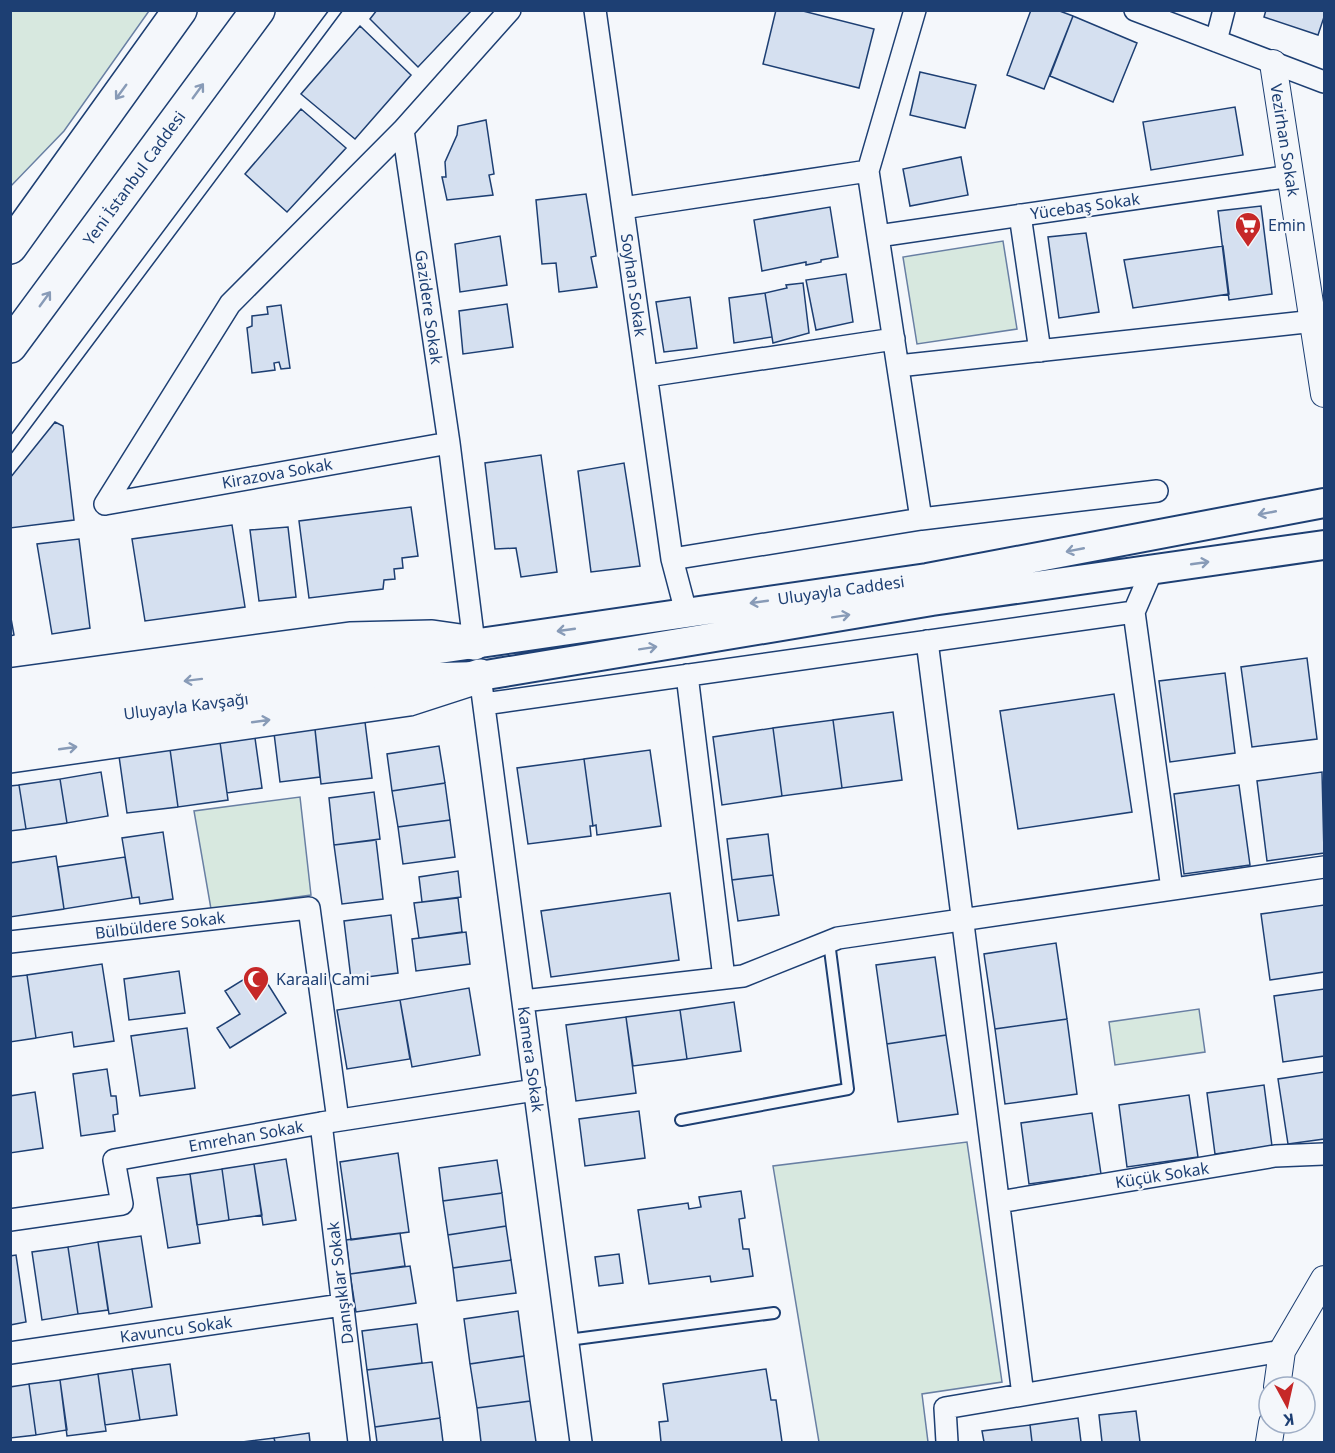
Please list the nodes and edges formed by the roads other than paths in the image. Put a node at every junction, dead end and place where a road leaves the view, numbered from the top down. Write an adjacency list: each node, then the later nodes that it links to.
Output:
1 (180, 10): 17 (highway, one-way to 17)
2 (258, 10): 20 (highway, Yeni İstanbul Caddesi, one-way to 2)
3 (510, 10): 11 (street)
4 (595, 10): 14 (street, Soyhan Sokak)
5 (915, 10): 12 (street)
6 (1135, 10): 8 (street)
7 (1224, 10): 8 (street)
8 (1216, 41): 9 (street)
9 (1273, 63): 10 (street); 13 (street, Vezirhan Sokak)
10 (1324, 82)
11 (403, 130): 25 (street, Gazidere Sokak); 25 (street, Kirazova Sokak)
12 (868, 171): 14 (street); 16 (street)
13 (1291, 176): 15 (street, Yücebaş Sokak); 18 (street, Vezirhan Sokak)
14 (623, 208): 23 (street, Soyhan Sokak)
15 (1020, 215): 16 (street, Yücebaş Sokak); 21 (street)
16 (878, 236): 19 (street)
17 (10, 247)
18 (1319, 320): 21 (street); 24 (street, Vezirhan Sokak)
19 (894, 339): 22 (street); 23 (street)
20 (10, 346)
21 (1040, 351): 22 (street)
22 (898, 366): 28 (street)
23 (647, 376): 30 (street, Soyhan Sokak)
24 (1324, 394)
25 (449, 443): 35 (street, Gazidere Sokak)
26 (1157, 491): 28 (street)
27 (1324, 502): 32 (main road, Uluyayla Caddesi, one-way to 32)
28 (921, 519): 30 (street)
29 (1324, 545): 31 (main road, Uluyayla Caddesi, one-way to 29)
30 (672, 559): 32 (street, Soyhan Sokak)
31 (1152, 570): 33 (street); 39 (main road, Uluyayla Caddesi, one-way to 31)
32 (686, 612): 35 (main road, Uluyayla Caddesi, one-way to 35)
33 (1134, 612): 34 (street); 44 (street)
34 (927, 641): 37 (street); 46 (street)
35 (474, 643): 36 (main road, Uluyayla Caddesi); 38 (highway)
36 (358, 672): 39 (main road, Uluyayla Caddesi); 40 (main road, Uluyayla Kavşağı, one-way to 40); 41 (main road, Uluyayla Kavşağı)
37 (687, 675): 39 (street); 49 (street)
38 (10, 685)
39 (482, 690): 42 (highway, one-way to 39); 50 (street, Kamera Sokak)
40 (10, 704)
41 (10, 729)
42 (10, 756)
43 (1324, 867): 44 (street)
44 (1172, 889): 46 (street)
45 (309, 908): 47 (street, Bülbüldere Sokak); 53 (street, Danışıklar Sokak)
46 (965, 919): 48 (street); 55 (street)
47 (10, 942)
48 (829, 942): 49 (street); 52 (lane)
49 (724, 978): 50 (street)
50 (523, 1001): 51 (street, Kamera Sokak)
51 (535, 1090): 53 (street, Emrehan Sokak); 60 (street, Kamera Sokak)
52 (681, 1120)
53 (329, 1121): 56 (street, Emrehan Sokak); 58 (street, Danışıklar Sokak)
54 (1324, 1154): 55 (street, Küçük Sokak)
55 (999, 1202): 64 (street)
56 (10, 1220)
57 (1324, 1279): 61 (street)
58 (342, 1305): 62 (street, Kavuncu Sokak); 65 (street, Danışıklar Sokak)
59 (774, 1313): 60 (lane)
60 (568, 1340): 66 (street, Kamera Sokak)
61 (1282, 1351): 63 (street); 64 (street)
62 (10, 1353)
63 (1279, 1375)
64 (1023, 1395): 67 (street)
65 (359, 1443)
66 (581, 1443)
67 (946, 1443)

